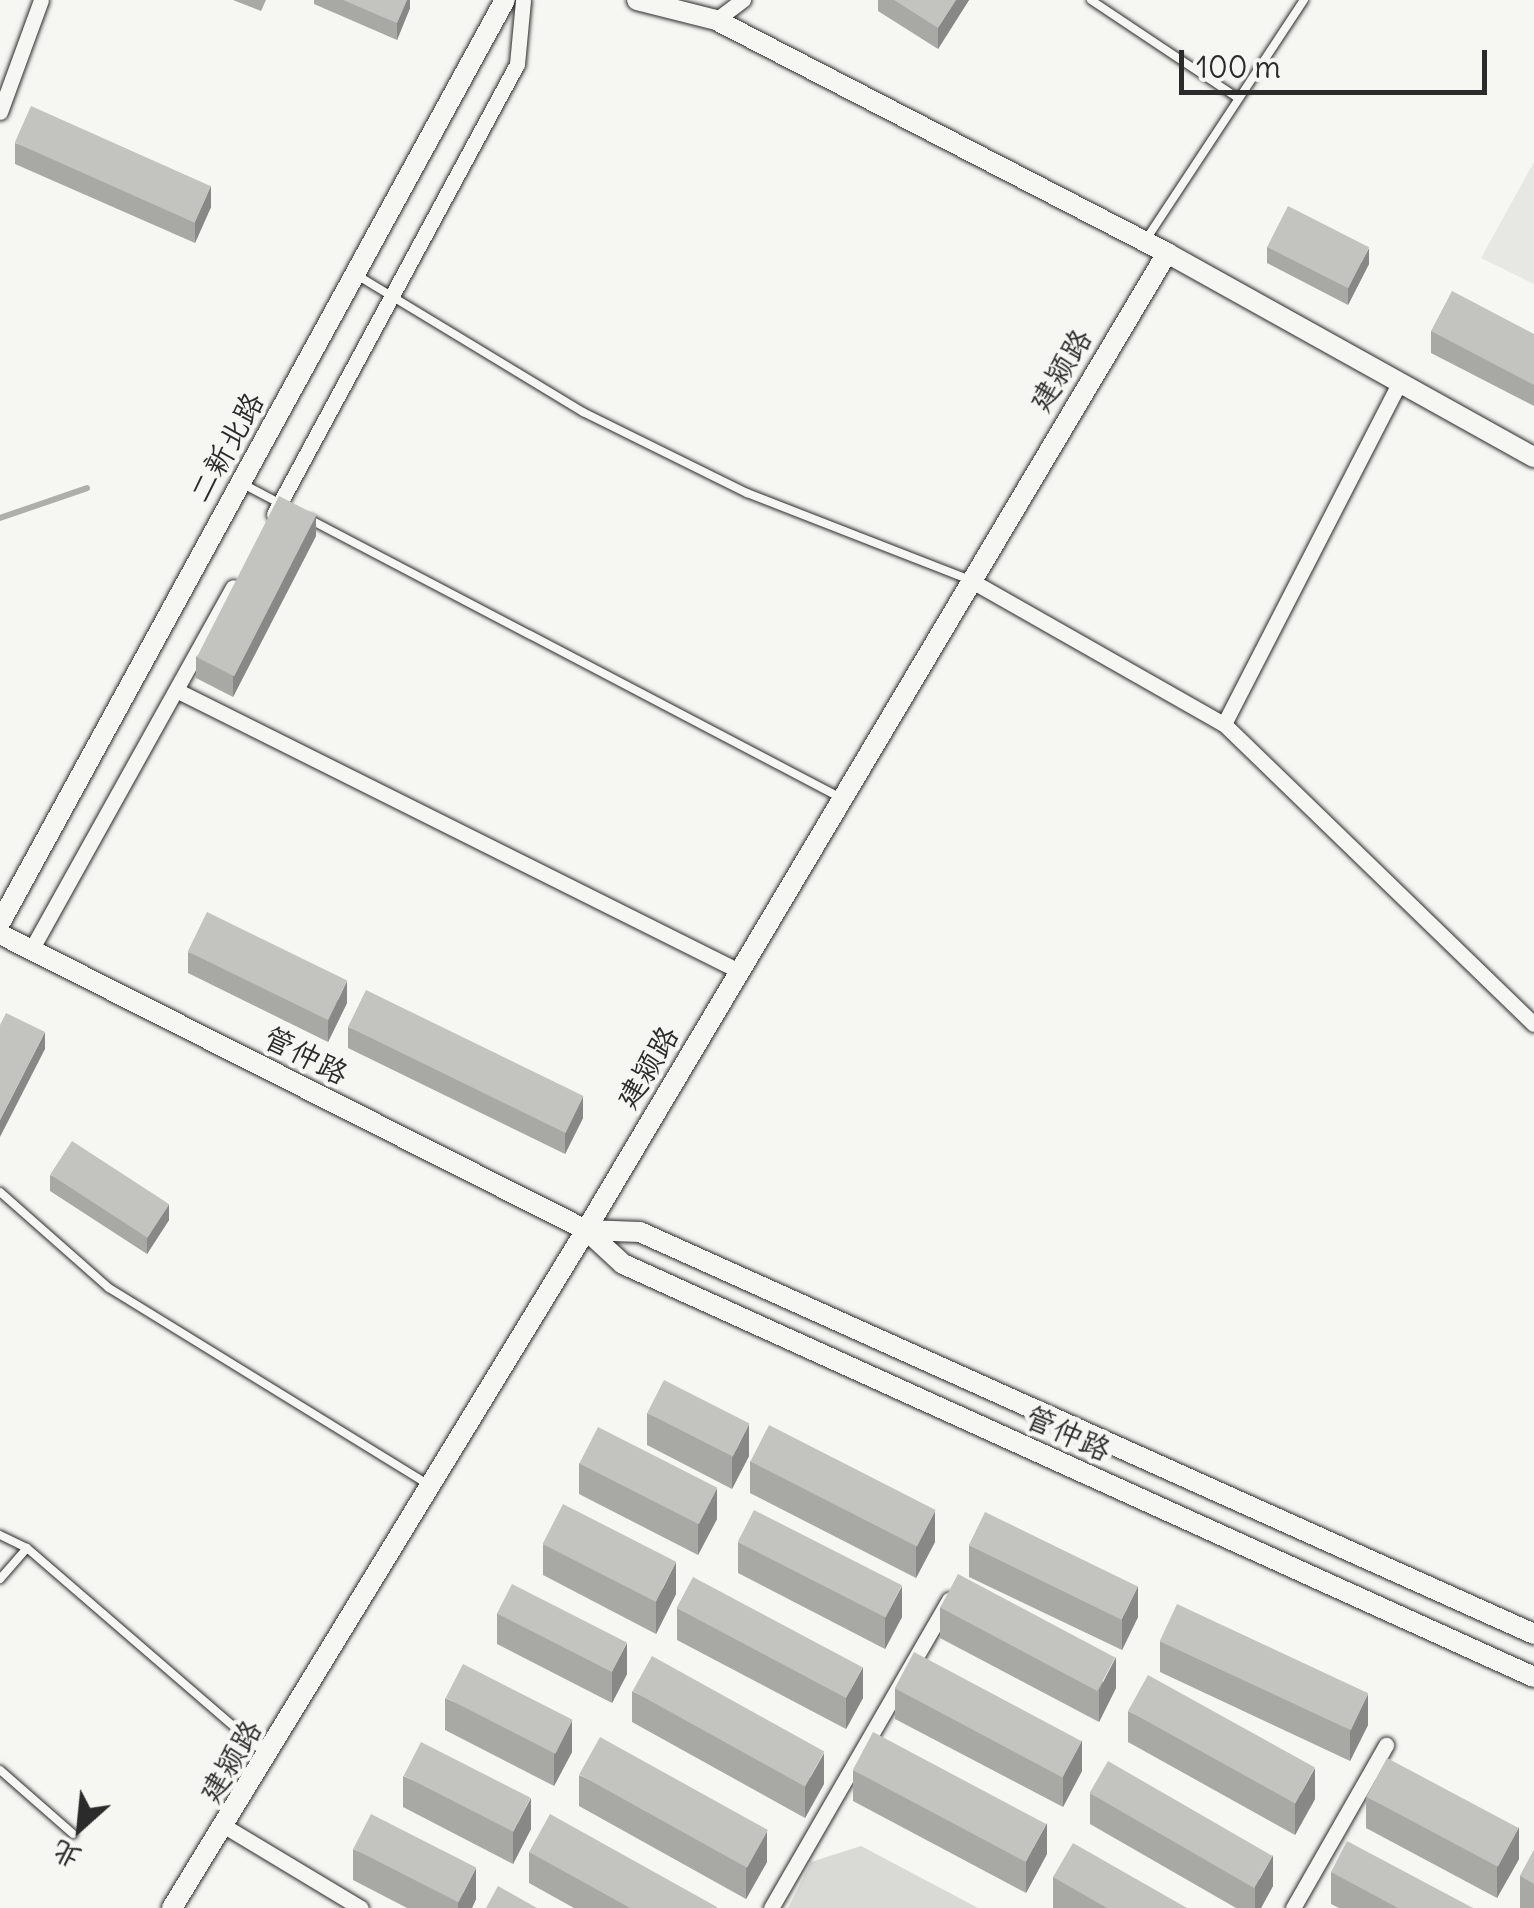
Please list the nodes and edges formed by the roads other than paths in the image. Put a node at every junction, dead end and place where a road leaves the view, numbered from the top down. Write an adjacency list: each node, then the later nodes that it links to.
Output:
1 (41, 0): 10 (street)
2 (505, 0): 13 (street, 二新北路)
3 (523, 0): 14 (street)
4 (638, 0): 8 (street)
5 (743, 0): 8 (street)
6 (1091, 0): 9 (lane)
7 (1304, 0): 9 (lane)
8 (716, 20): 11 (street)
9 (1238, 98): 11 (lane)
10 (0, 112)
11 (1145, 241): 12 (street)
12 (1167, 252): 15 (street); 21 (street, 建颍路)
13 (355, 274): 14 (lane); 17 (street, 二新北路)
14 (394, 298): 18 (street); 21 (lane)
15 (1400, 382): 16 (street); 23 (street)
16 (1534, 457)
17 (241, 483): 18 (lane); 25 (street, 二新北路)
18 (280, 503): 19 (street); 24 (lane)
19 (261, 537)
20 (242, 571): 22 (street)
21 (970, 580): 23 (street); 24 (street, 建颍路)
22 (176, 690): 27 (street); 28 (street)
23 (1224, 724): 29 (street)
24 (841, 798): 28 (street, 建颍路)
25 (0, 923)
26 (0, 934): 27 (street, 管仲路)
27 (31, 950): 31 (street, 管仲路)
28 (739, 971): 31 (street, 建颍路)
29 (1534, 1024)
30 (0, 1192): 32 (lane)
31 (586, 1230): 32 (street, 建颍路); 37 (street, 管仲路); 38 (street, 管仲路)
32 (431, 1487): 40 (street, 建颍路)
33 (0, 1535): 34 (lane)
34 (27, 1548): 35 (lane); 40 (lane)
35 (0, 1579)
36 (960, 1582): 46 (street)
37 (1534, 1634)
38 (1534, 1676)
39 (1386, 1745): 47 (street)
40 (268, 1756): 42 (street, 建颍路)
41 (0, 1770): 43 (lane)
42 (226, 1827): 44 (street, 建颍路); 45 (street)
43 (73, 1834)
44 (172, 1908)
45 (361, 1908)
46 (771, 1908)
47 (1293, 1908)

